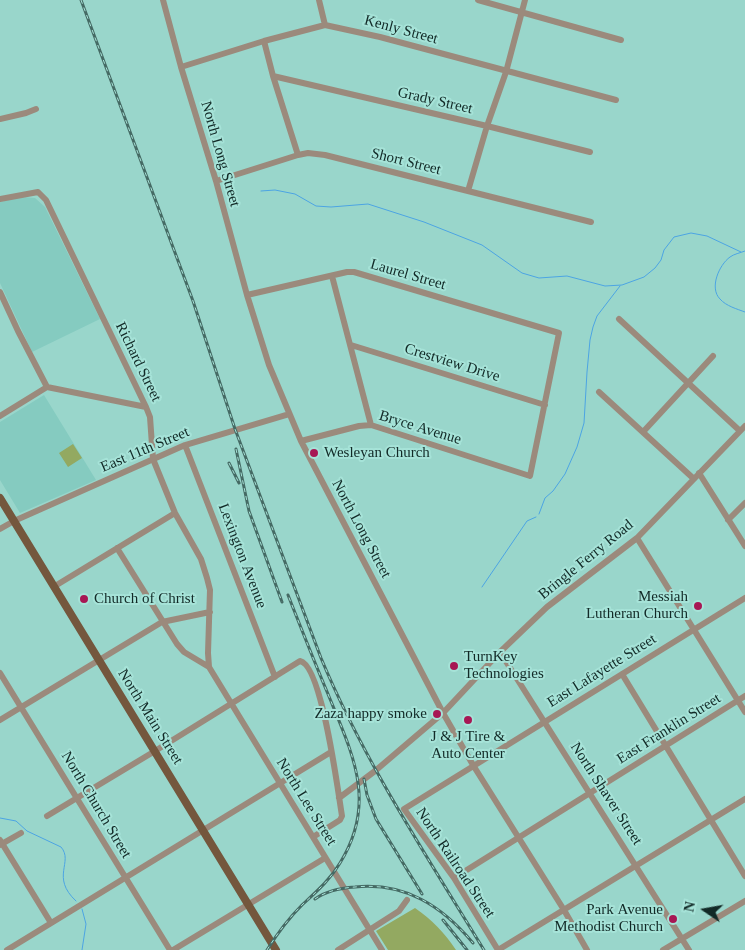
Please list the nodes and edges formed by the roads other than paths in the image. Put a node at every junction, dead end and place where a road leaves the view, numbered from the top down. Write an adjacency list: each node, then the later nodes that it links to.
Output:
1 (163, 0): 9 (street, North Long Street)
2 (319, 0): 6 (street)
3 (478, 0): 5 (street)
4 (525, 0): 5 (street)
5 (521, 12): 7 (street); 10 (street)
6 (325, 25): 8 (street, Kenly Street); 10 (street, Kenly Street)
7 (621, 40)
8 (264, 41): 9 (street, Kenly Street); 11 (street)
9 (181, 68): 18 (street, North Long Street)
10 (506, 72): 12 (street, Kenly Street); 15 (street)
11 (274, 76): 15 (street, Grady Street); 17 (street)
12 (616, 100)
13 (36, 109): 14 (street)
14 (0, 119)
15 (487, 126): 16 (street, Grady Street); 19 (street)
16 (590, 152)
17 (298, 155): 18 (street, Short Street); 19 (street, Short Street)
18 (216, 181): 24 (street, North Long Street)
19 (468, 191): 21 (street, Short Street)
20 (0, 199): 32 (street, Richard Street)
21 (591, 222)
22 (332, 276): 24 (street, Laurel Street); 26 (street); 31 (street, Laurel Street)
23 (0, 292): 29 (street)
24 (247, 296): 33 (street, North Long Street)
25 (619, 318): 28 (street)
26 (351, 345): 31 (street, Crestview Drive); 35 (street)
27 (713, 356): 28 (street)
28 (688, 383): 36 (street); 37 (street)
29 (47, 387): 32 (street); 34 (street)
30 (599, 392): 37 (street)
31 (545, 405): 35 (street, Bryce Avenue)
32 (146, 407): 40 (street, Richard Street)
33 (289, 414): 38 (street, North Long Street); 39 (street, East 11th Street)
34 (0, 416)
35 (371, 425): 38 (street, Bryce Avenue)
36 (742, 429): 41 (street, Bringle Ferry Road)
37 (643, 432): 41 (street)
38 (301, 441): 67 (street, North Long Street)
39 (185, 446): 40 (street, East 11th Street); 61 (street, Lexington Avenue)
40 (153, 459): 44 (street, Richard Street); 46 (street, East 11th Street)
41 (696, 476): 45 (street); 48 (street, Bringle Ferry Road)
42 (0, 498): 46 (main road, North Main Street)
43 (745, 503): 45 (street)
44 (175, 513): 50 (street); 53 (street, Richard Street)
45 (728, 520): 49 (street)
46 (14, 521): 47 (street, East 11th Street); 51 (main road, North Main Street)
47 (0, 530)
48 (637, 538): 55 (street); 56 (street, Bringle Ferry Road)
49 (745, 546)
50 (117, 548): 51 (street); 54 (street)
51 (55, 586): 57 (main road, North Main Street)
52 (745, 598): 55 (street, East Lafayette Street)
53 (210, 612): 54 (street); 58 (street, Richard Street)
54 (162, 622): 57 (street); 58 (street)
55 (694, 630): 60 (street, East Lafayette Street); 63 (street)
56 (500, 652): 67 (street, Bringle Ferry Road); 69 (street, North Shaver Street)
57 (99, 660): 65 (street); 71 (main road, North Main Street)
58 (209, 667): 64 (street, North Lee Street)
59 (0, 673): 65 (street, North Church Street)
60 (622, 674): 69 (street, East Lafayette Street); 70 (street)
61 (275, 676): 64 (street); 72 (street)
62 (745, 696): 63 (street, East Franklin Street)
63 (738, 701): 66 (street); 70 (street, East Franklin Street)
64 (231, 703): 71 (street); 74 (street, North Lee Street)
65 (21, 708): 68 (street); 76 (street, North Church Street)
66 (745, 712)
67 (443, 714): 73 (street, North Long Street); 77 (street, Bringle Ferry Road)
68 (0, 720)
69 (544, 721): 73 (street, East Lafayette Street); 75 (street, North Shaver Street)
70 (666, 746): 75 (street, East Franklin Street); 80 (street)
71 (155, 751): 76 (street); 81 (main road, North Main Street)
72 (331, 752): 74 (street); 77 (street)
73 (473, 765): 84 (street, North Long Street); 90 (street, North Railroad Street)
74 (279, 784): 81 (street); 83 (street, North Lee Street)
75 (591, 793): 84 (street, East Franklin Street); 87 (street, North Shaver Street)
76 (77, 797): 79 (street); 89 (street, North Church Street)
77 (339, 798): 83 (street)
78 (745, 799): 80 (street)
79 (47, 816)
80 (711, 821): 87 (street); 88 (street)
81 (204, 829): 89 (street); 93 (main road, North Main Street)
82 (21, 833): 85 (street)
83 (313, 837): 86 (street, North Lee Street)
84 (519, 838): 90 (street, East Franklin Street); 94 (street, North Long Street)
85 (1, 843): 95 (street)
86 (325, 858): 93 (street); 96 (street, North Lee Street)
87 (636, 865): 94 (street); 97 (street, North Shaver Street)
88 (745, 876)
89 (125, 878): 95 (street); 99 (street, North Church Street)
90 (454, 878): 103 (street, North Railroad Street)
91 (407, 900): 96 (street)
92 (745, 901): 97 (street)
93 (250, 905): 99 (street); 100 (main road, North Main Street)
94 (564, 910): 103 (street); 104 (street, North Long Street)
95 (51, 923): 98 (street)
96 (370, 930): 101 (street); 102 (street, North Lee Street)
97 (682, 938): 105 (street); 106 (street, North Shaver Street)
98 (7, 950)
99 (171, 950)
100 (276, 950)
101 (338, 950)
102 (382, 950)
103 (498, 950)
104 (587, 950)
105 (663, 950)
106 (689, 950)

